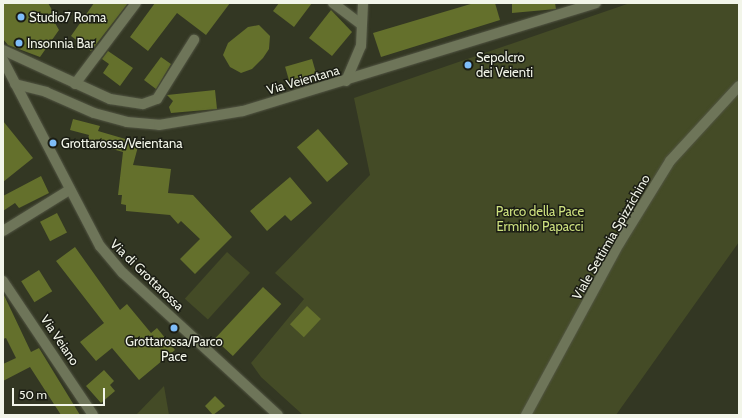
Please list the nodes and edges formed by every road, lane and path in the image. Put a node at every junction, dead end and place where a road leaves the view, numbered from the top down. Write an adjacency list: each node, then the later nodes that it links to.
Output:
1 (136, 3): 11 (street)
2 (333, 3): 5 (street)
3 (363, 3): 5 (street)
4 (593, 4): 9 (street, Via Veientana)
5 (362, 25): 9 (street)
6 (194, 40): 11 (street)
7 (3, 50): 11 (street)
8 (3, 60): 10 (street, Via di Grottarossa)
9 (346, 81): 10 (street, Via Veientana)
10 (15, 84): 13 (street, Via di Grottarossa)
11 (75, 84)
12 (739, 86): 18 (street, Viale Settimia Spizzichino)
13 (69, 190): 14 (street); 17 (street, Via di Grottarossa)
14 (3, 231)
15 (3, 281): 16 (street, Via Veiano)
16 (93, 415)
17 (278, 415)
18 (526, 415)

